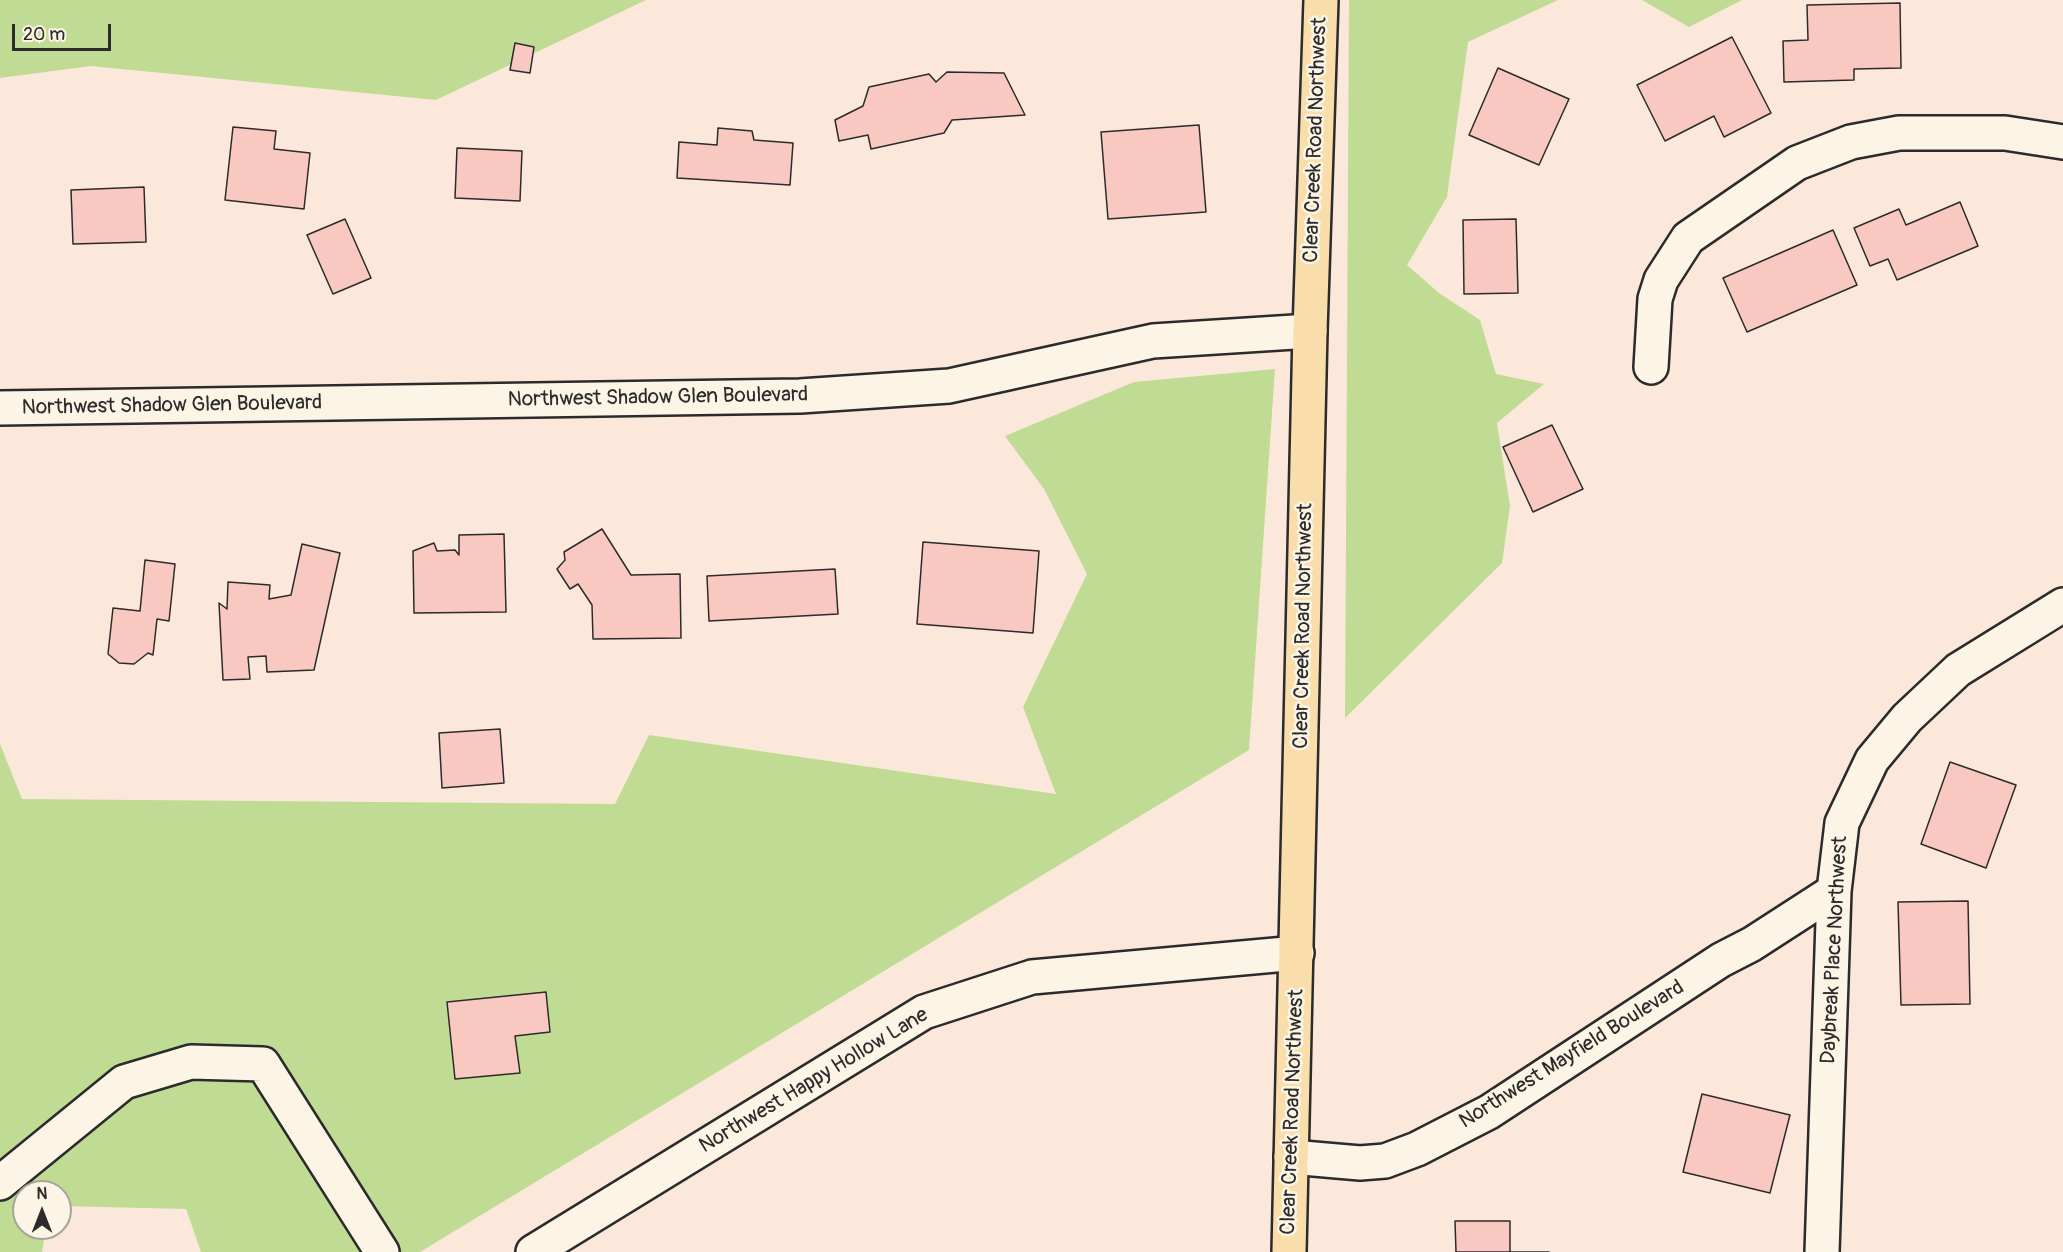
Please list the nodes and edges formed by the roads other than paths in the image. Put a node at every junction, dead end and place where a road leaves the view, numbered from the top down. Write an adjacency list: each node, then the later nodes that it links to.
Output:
1 (1321, 0): 3 (main road, Clear Creek Road Northwest)
2 (2063, 142): 4 (street)
3 (1310, 331): 5 (street, Northwest Shadow Glen Boulevard); 8 (main road, Clear Creek Road Northwest)
4 (1651, 366)
5 (0, 408)
6 (2063, 605): 7 (street, Daybreak Place Northwest)
7 (1834, 891): 9 (street, Northwest Mayfield Boulevard); 14 (street, Daybreak Place Northwest)
8 (1297, 953): 9 (main road, Clear Creek Road Northwest); 12 (street, Northwest Happy Hollow Lane)
9 (1291, 1157): 13 (main road, Clear Creek Road Northwest)
10 (0, 1183): 11 (street)
11 (382, 1252)
12 (533, 1252)
13 (1289, 1252)
14 (1822, 1252)

